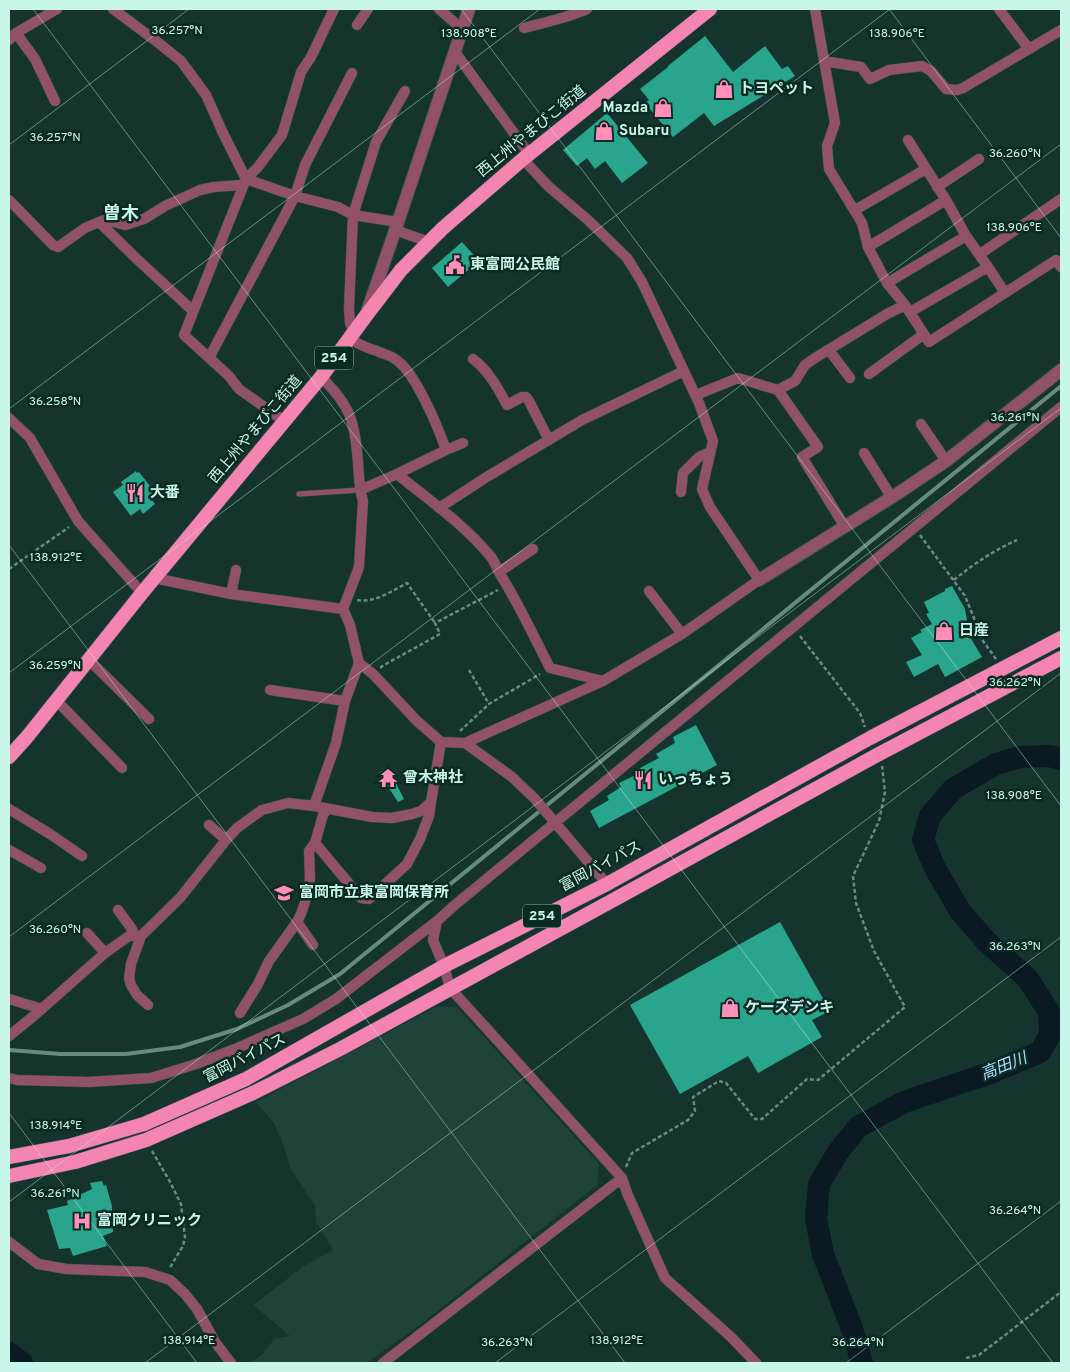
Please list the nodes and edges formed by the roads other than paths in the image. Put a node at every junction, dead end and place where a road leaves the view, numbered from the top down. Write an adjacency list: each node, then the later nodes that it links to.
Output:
1 (57, 9): 15 (street)
2 (113, 9): 26 (street)
3 (334, 9): 26 (street)
4 (368, 9): 11 (street)
5 (439, 9): 13 (street)
6 (469, 9): 13 (street)
7 (587, 9): 12 (street)
8 (709, 9): 23 (highway, 西上州やまびこ街道 / 254)
9 (815, 9): 18 (street)
10 (999, 9): 16 (street)
11 (357, 25)
12 (524, 28)
13 (462, 29): 17 (street)
14 (1061, 30): 16 (street)
15 (13, 36): 21 (street)
16 (1029, 50): 18 (street)
17 (455, 52): 23 (street); 35 (street)
18 (824, 61): 32 (street)
19 (352, 73): 28 (street)
20 (405, 91): 33 (street)
21 (55, 101)
22 (908, 140): 25 (street)
23 (526, 157): 37 (highway, 西上州やまびこ街道 / 254); 53 (street)
24 (979, 159): 27 (street)
25 (926, 169): 27 (street); 32 (street)
26 (246, 180): 28 (street); 34 (street); 45 (street)
27 (938, 187): 31 (street)
28 (295, 196): 33 (street); 50 (street)
29 (1061, 198): 39 (street)
30 (9, 200): 34 (street)
31 (946, 200): 36 (street); 38 (street)
32 (854, 210): 38 (street)
33 (353, 215): 35 (street); 48 (street)
34 (99, 222): 45 (street)
35 (397, 226): 37 (street); 46 (street)
36 (966, 236): 39 (street); 42 (street)
37 (429, 242): 46 (highway, 西上州やまびこ街道 / 254)
38 (868, 247): 42 (street)
39 (980, 254): 40 (street)
40 (988, 267): 43 (street); 44 (street)
41 (1061, 268): 43 (street)
42 (887, 283): 44 (street)
43 (1005, 293): 47 (street)
44 (908, 308): 47 (street); 49 (street)
45 (193, 311): 50 (street)
46 (365, 317): 48 (highway, 西上州やまびこ街道 / 254)
47 (924, 334): 54 (street)
48 (352, 335): 55 (highway, 西上州やまびこ街道 / 254); 65 (street)
49 (829, 350): 56 (street); 57 (street)
50 (210, 358): 61 (street)
51 (473, 359): 63 (street)
52 (1061, 370): 68 (street)
53 (684, 371): 58 (street); 63 (street)
54 (869, 374)
55 (321, 377): 61 (highway, 西上州やまびこ街道 / 254); 70 (street)
56 (850, 378)
57 (778, 390): 58 (street); 75 (street)
58 (696, 395): 66 (street)
59 (1061, 407): 103 (street)
60 (9, 418): 82 (street)
61 (284, 421): 79 (highway, 西上州やまびこ街道 / 254)
62 (921, 424): 68 (street)
63 (549, 440): 74 (street)
64 (463, 443): 65 (street)
65 (446, 450): 69 (street)
66 (710, 452): 71 (street); 80 (street)
67 (864, 453): 73 (street)
68 (946, 461): 73 (street)
69 (397, 474): 70 (street); 74 (street)
70 (360, 490): 72 (lane); 84 (street)
71 (681, 492)
72 (299, 494)
73 (892, 498): 75 (street)
74 (439, 508): 78 (street)
75 (845, 526): 80 (street)
76 (532, 549): 78 (street)
77 (236, 570): 83 (street)
78 (499, 572): 90 (street)
79 (154, 578): 82 (highway, 西上州やまびこ街道 / 254); 83 (street)
80 (759, 580): 85 (street)
81 (650, 591): 85 (street)
82 (142, 593): 88 (highway, 西上州やまびこ街道 / 254)
83 (231, 594): 84 (street)
84 (343, 609): 89 (street)
85 (682, 634): 90 (street)
86 (1061, 638): 110 (highway, 富岡バイパス / 254)
87 (1061, 658): 119 (highway, 254)
88 (89, 660): 92 (highway, 西上州やまびこ街道 / 254); 94 (street)
89 (359, 663): 93 (street); 95 (street)
90 (603, 682): 96 (street)
91 (270, 690): 93 (street)
92 (56, 701): 97 (highway, 西上州やまびこ街道 / 254); 98 (street)
93 (345, 701): 100 (street)
94 (149, 719)
95 (441, 742): 96 (street); 99 (street)
96 (460, 743): 103 (street, bridge)
97 (11, 751)
98 (122, 768)
99 (431, 802): 102 (street); 106 (street)
100 (314, 806): 102 (street); 105 (street)
101 (9, 809): 108 (street)
102 (327, 809): 106 (street)
103 (554, 821): 110 (street); 112 (street)
104 (209, 825): 105 (street)
105 (226, 840): 115 (street)
106 (314, 843): 113 (street)
107 (9, 850): 109 (street)
108 (82, 856)
109 (41, 868)
110 (607, 884): 118 (highway, 富岡バイパス / 254)
111 (118, 910): 115 (street)
112 (437, 921): 118 (street); 125 (street)
113 (297, 922): 116 (street); 123 (street)
114 (88, 933): 117 (street)
115 (137, 936): 117 (street); 121 (street)
116 (312, 945)
117 (106, 953): 122 (street)
118 (444, 966): 119 (street); 126 (highway, 富岡バイパス / 254)
119 (450, 988): 127 (highway, 254); 128 (street)
120 (9, 998): 122 (street)
121 (148, 1005)
122 (42, 1009): 124 (street)
123 (240, 1013)
124 (9, 1036)
125 (9, 1078)
126 (9, 1156)
127 (9, 1176)
128 (622, 1178): 131 (street); 132 (street)
129 (9, 1242): 130 (street)
130 (231, 1363)
131 (384, 1363)
132 (756, 1363)

